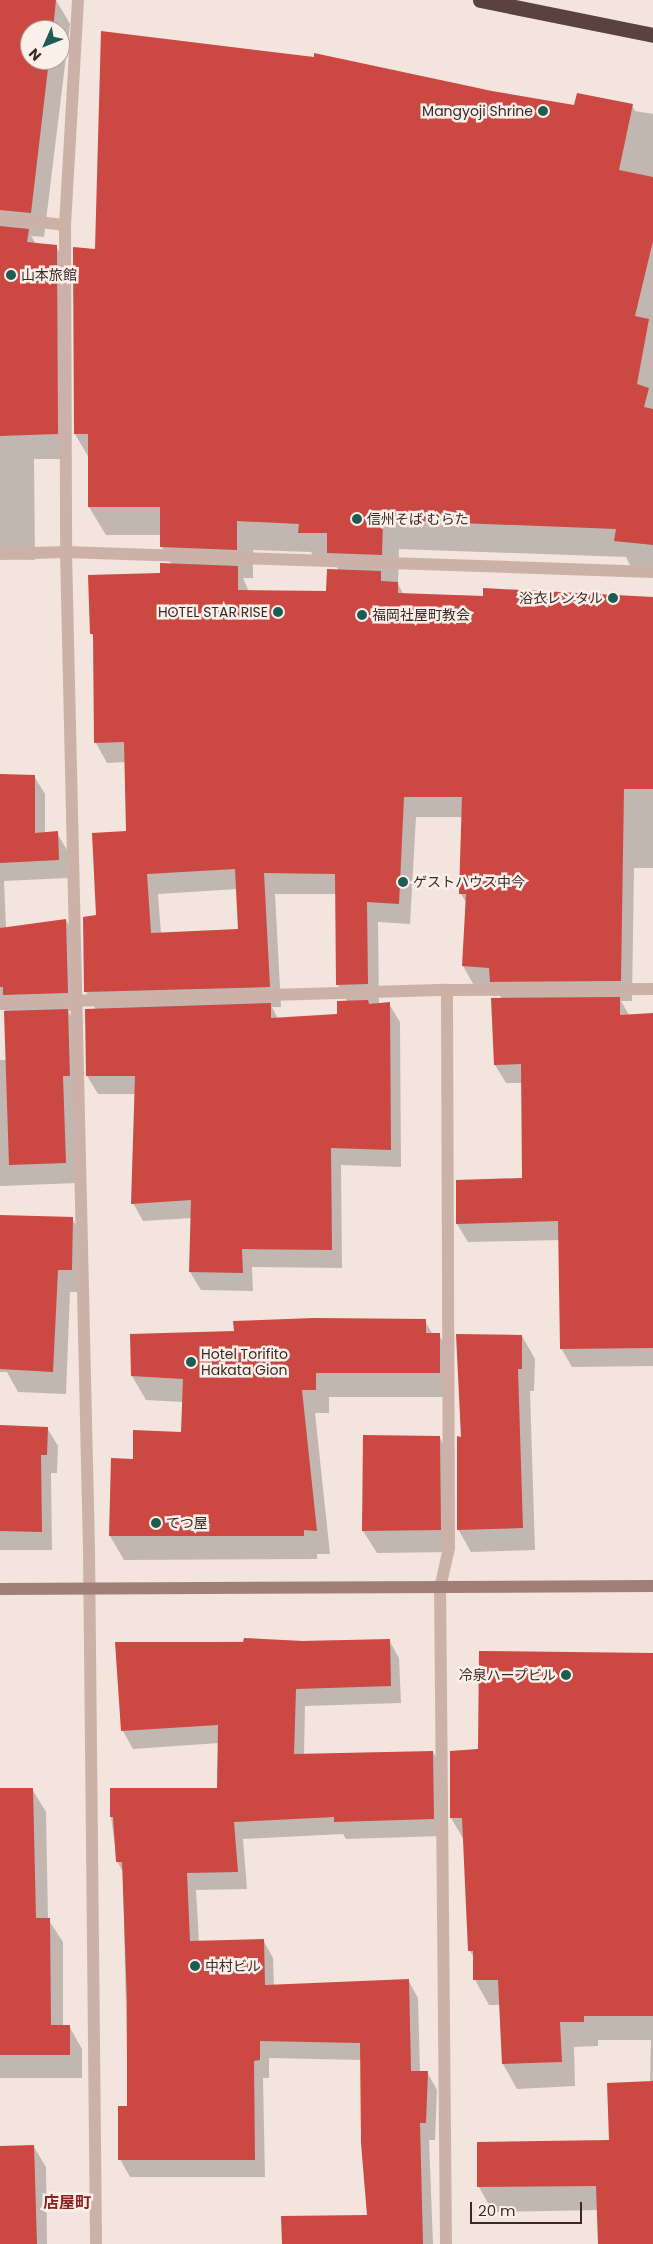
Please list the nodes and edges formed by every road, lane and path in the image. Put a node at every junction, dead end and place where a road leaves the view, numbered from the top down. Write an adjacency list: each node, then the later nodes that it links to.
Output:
1 (78, 0): 5 (street)
2 (480, 0): 3 (highway)
3 (653, 35)
4 (0, 218): 5 (street)
5 (65, 226): 6 (street)
6 (66, 552): 7 (street); 8 (street); 11 (street)
7 (0, 554)
8 (653, 572)
9 (653, 989): 10 (street)
10 (447, 990): 11 (street); 15 (street)
11 (76, 1002): 12 (street); 14 (street)
12 (0, 1003)
13 (653, 1586): 15 (street)
14 (89, 1588): 15 (street); 16 (street); 17 (street)
15 (440, 1588): 18 (street)
16 (0, 1589)
17 (96, 2244)
18 (446, 2244)

